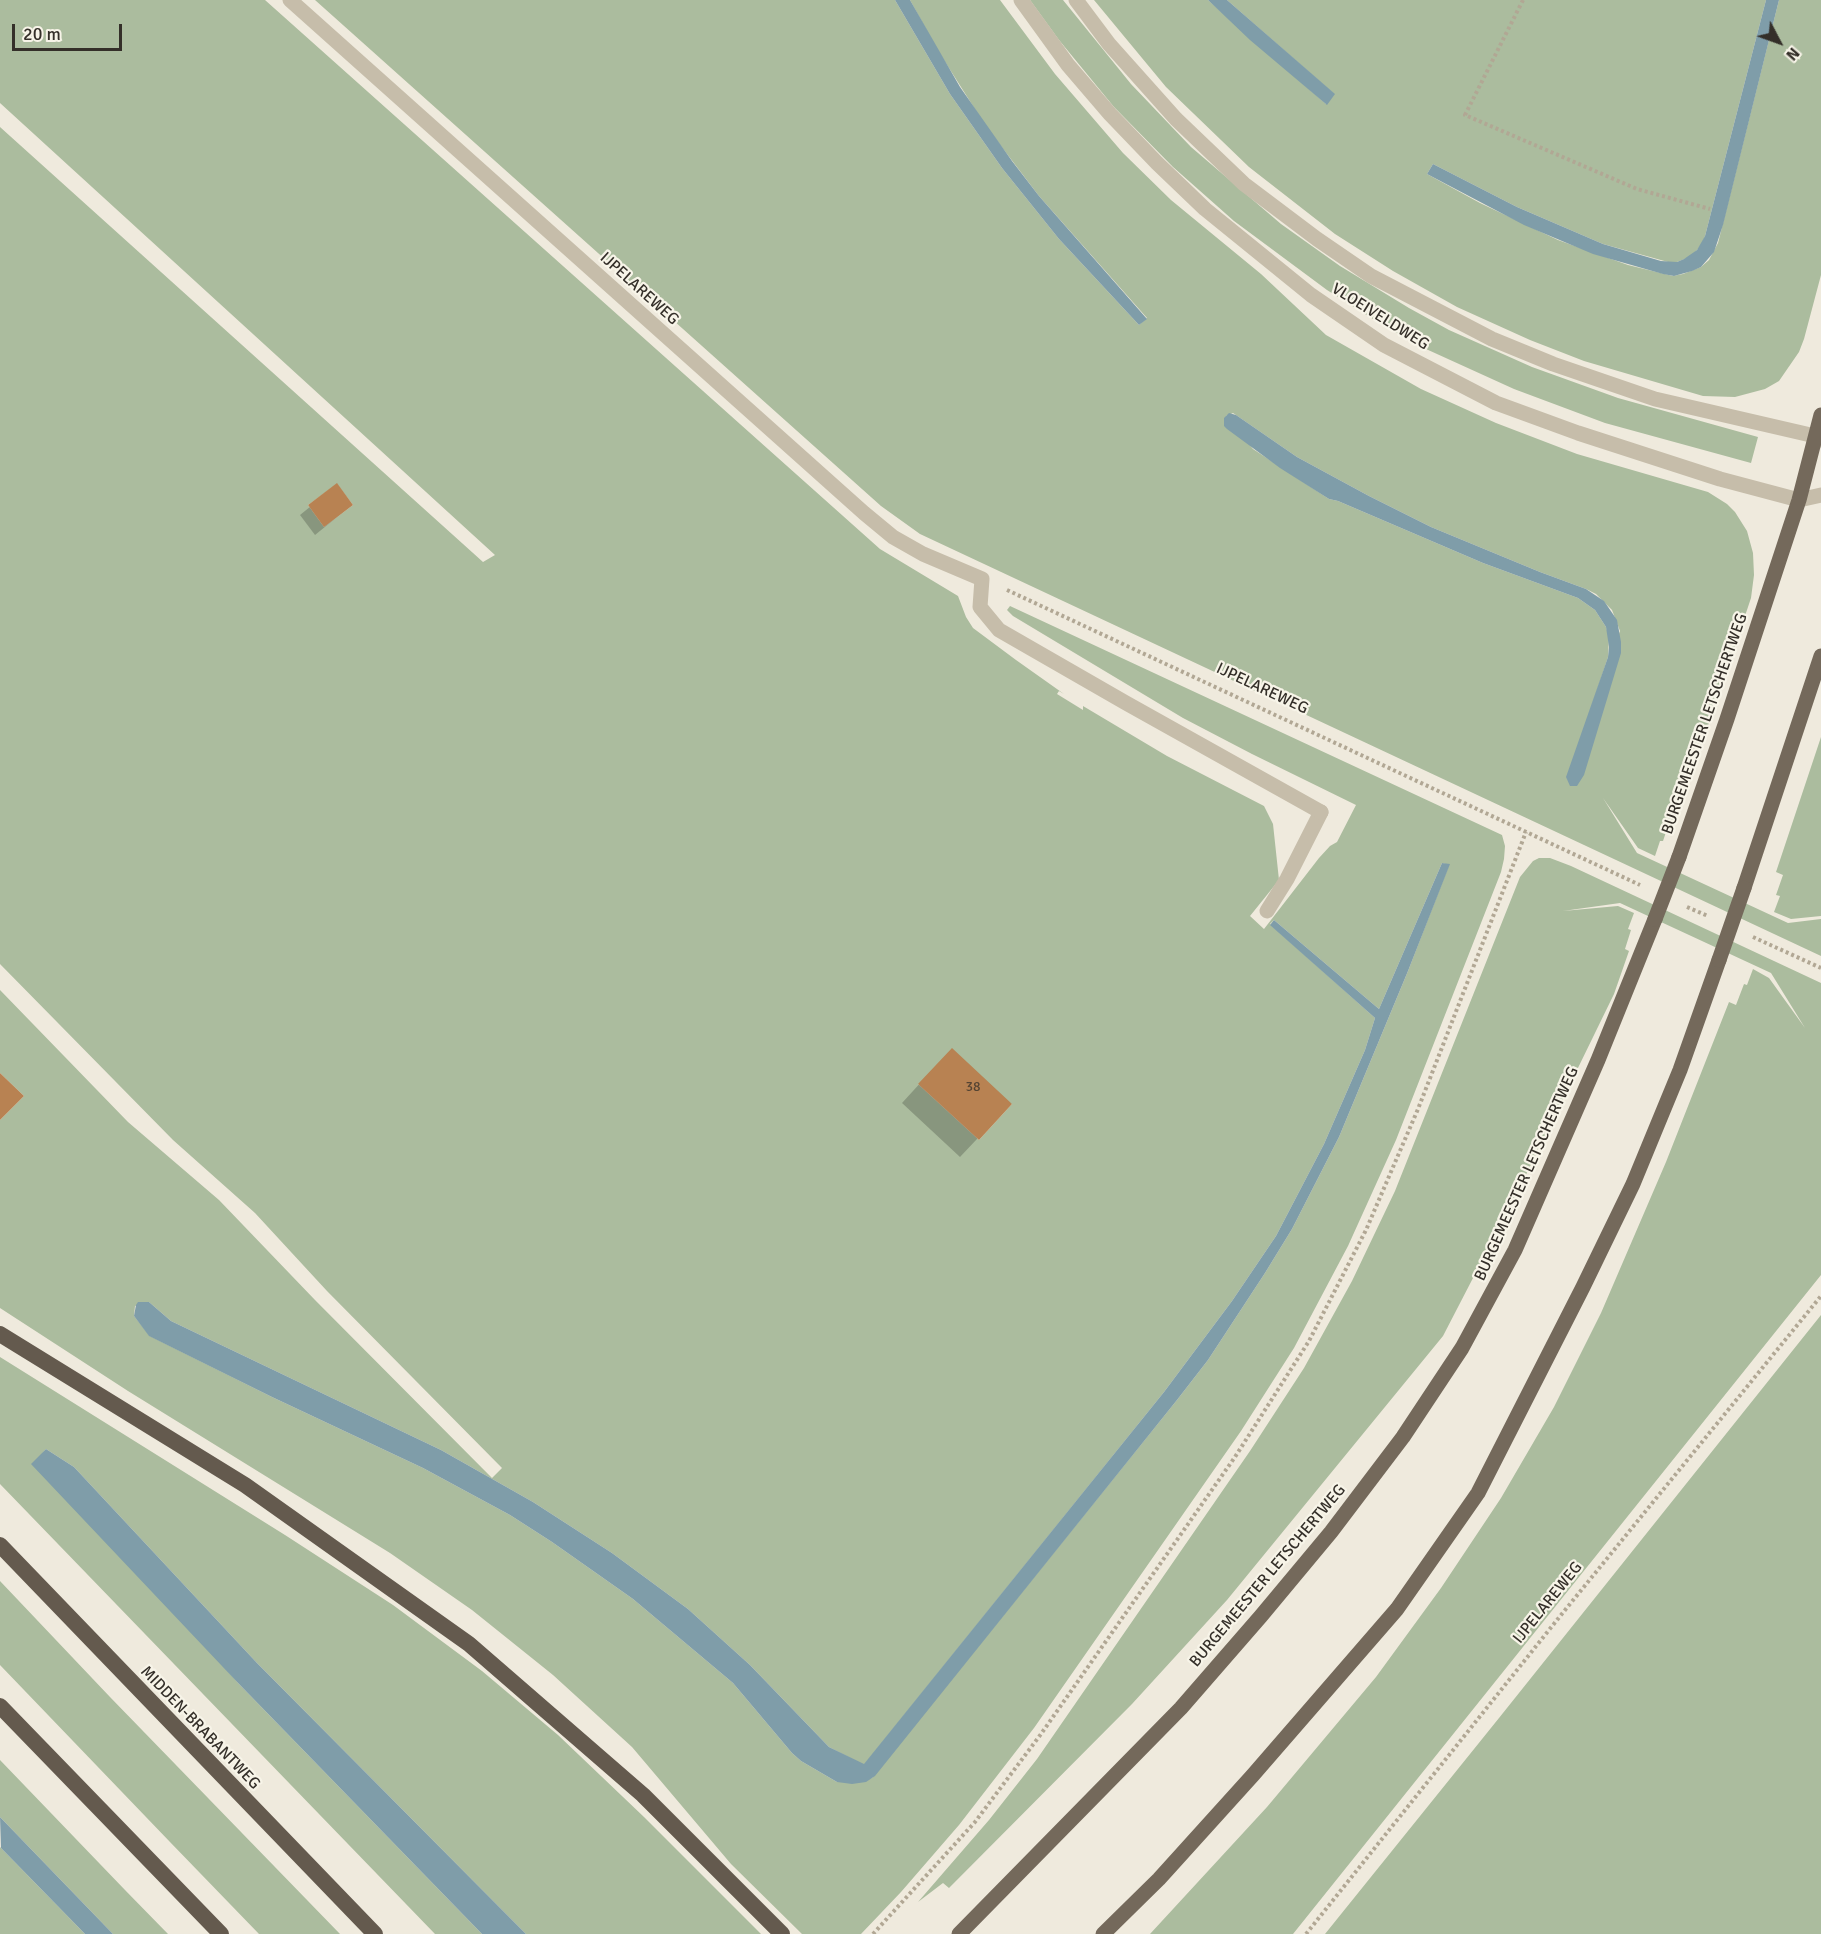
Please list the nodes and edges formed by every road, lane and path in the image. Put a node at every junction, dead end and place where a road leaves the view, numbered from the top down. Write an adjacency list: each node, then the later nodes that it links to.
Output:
1 (290, 0): 10 (street, IJPELAREWEG)
2 (1022, 0): 9 (street, VLOEIVELDWEG)
3 (1076, 0): 7 (street, VLOEIVELDWEG)
4 (1523, 0): 5 (path)
5 (1710, 209)
6 (1821, 415): 7 (main road, BURGEMEESTER LETSCHERTWEG)
7 (1818, 438): 9 (main road, BURGEMEESTER LETSCHERTWEG)
8 (1821, 495): 9 (street, VLOEIVELDWEG)
9 (1799, 500): 21 (main road, BURGEMEESTER LETSCHERTWEG, bridge)
10 (982, 579): 12 (street); 20 (path, IJPELAREWEG)
11 (1821, 656): 22 (main road, bridge)
12 (1267, 911)
13 (1821, 1296): 23 (path, IJPELAREWEG)
14 (0, 1334): 19 (highway)
15 (0, 1545): 18 (highway, MIDDEN-BRABANTWEG)
16 (0, 1706): 17 (highway)
17 (221, 1934)
18 (375, 1934)
19 (782, 1934)
20 (873, 1934)
21 (959, 1934)
22 (1103, 1934)
23 (1306, 1934)

